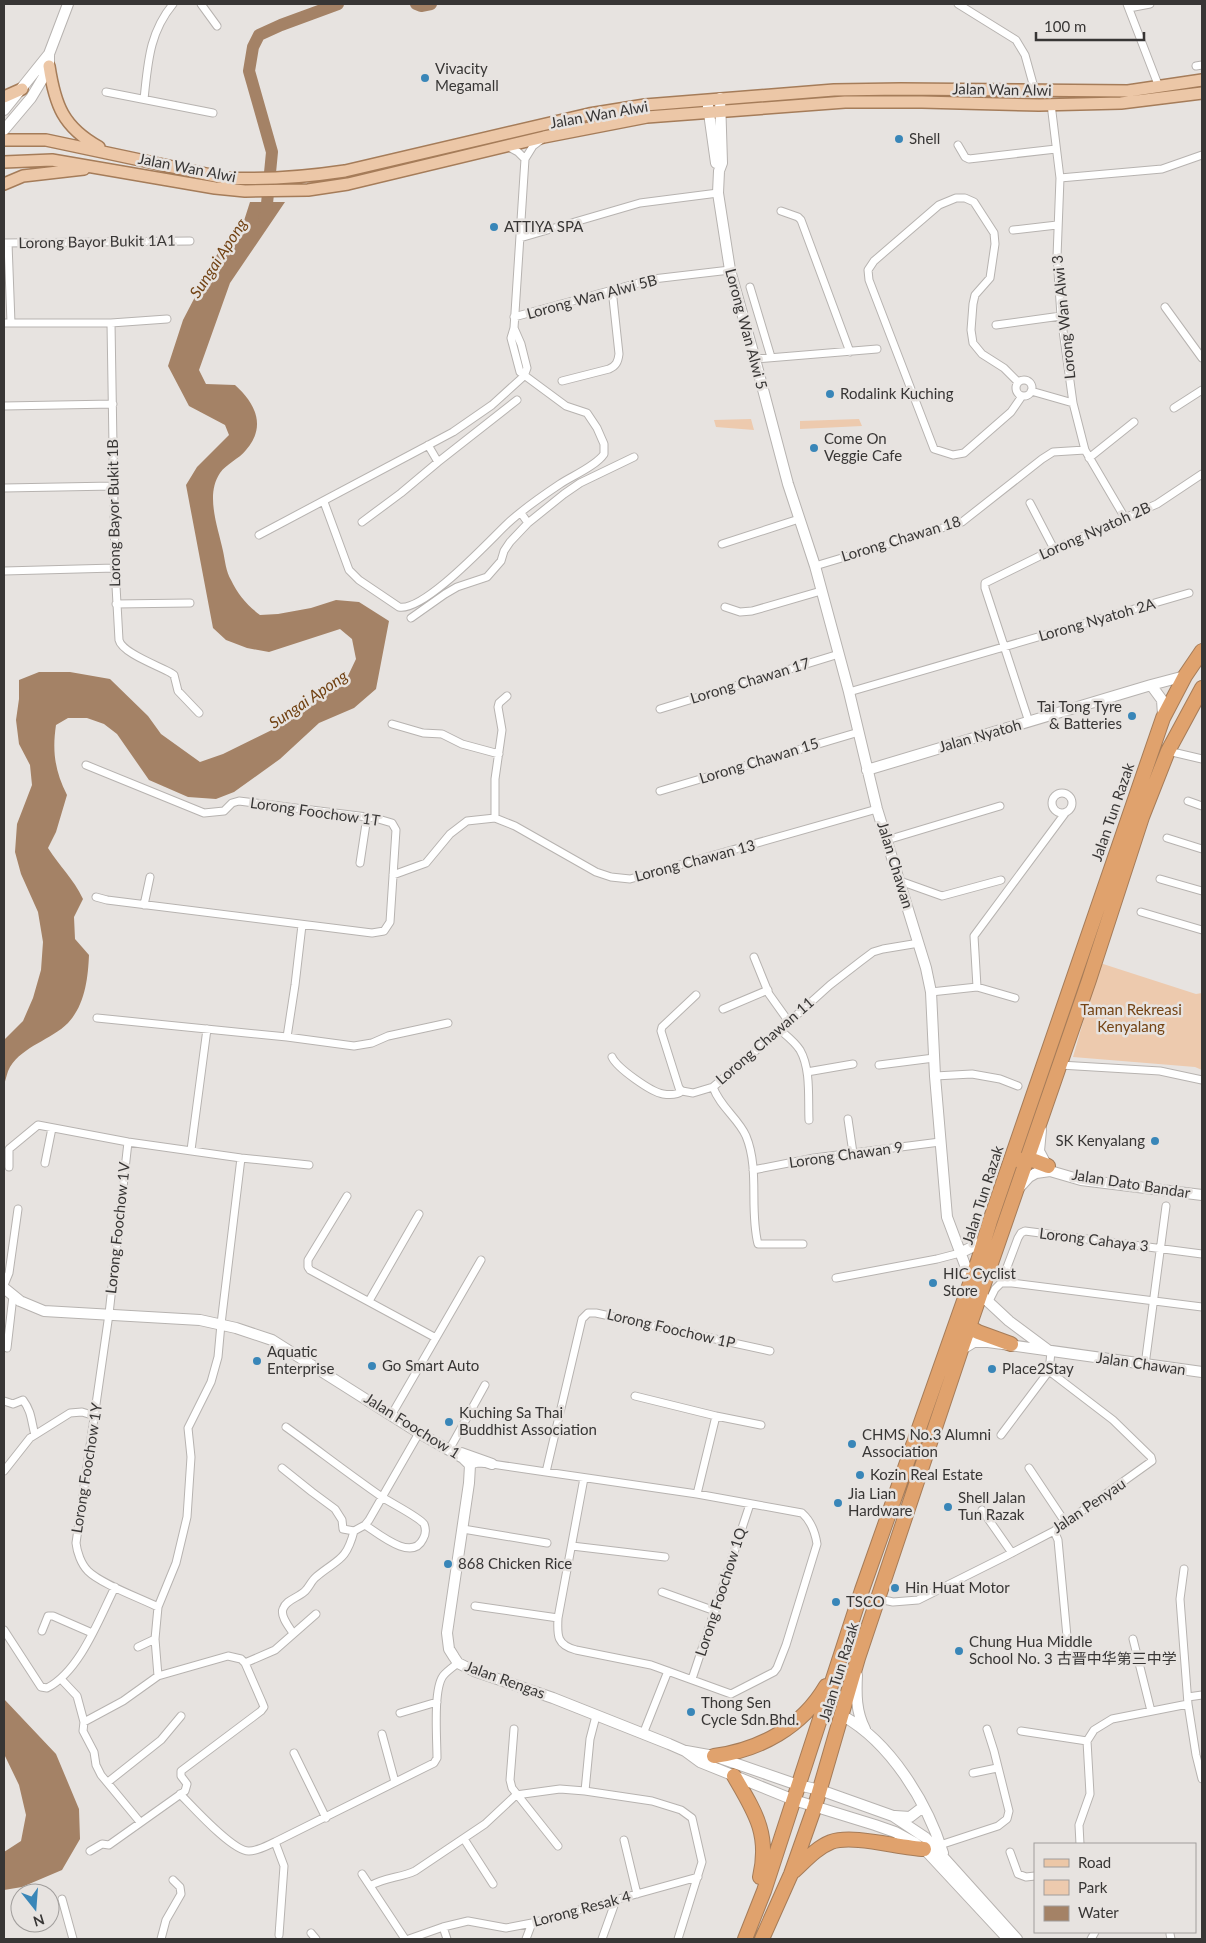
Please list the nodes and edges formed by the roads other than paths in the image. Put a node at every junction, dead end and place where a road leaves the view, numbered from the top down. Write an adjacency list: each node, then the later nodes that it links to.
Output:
1 (68, 4): 8 (street)
2 (173, 4): 17 (street)
3 (201, 4): 7 (street)
4 (958, 4): 12 (street)
5 (1150, 4): 6 (street)
6 (1128, 6): 10 (street)
7 (218, 26)
8 (49, 60): 11 (street); 23 (street); 29 (main road)
9 (1202, 80): 10 (main road, Jalan Wan Alwi)
10 (1159, 87): 12 (main road, Jalan Wan Alwi)
11 (22, 89): 15 (main road); 20 (street)
12 (1035, 91): 16 (main road, Jalan Wan Alwi)
13 (106, 92): 17 (street)
14 (1202, 93): 19 (main road, Jalan Wan Alwi)
15 (4, 97)
16 (720, 98): 18 (main road, Jalan Wan Alwi); 21 (street, Lorong Wan Alwi 5)
17 (144, 99): 22 (street)
18 (707, 99): 21 (street, Lorong Wan Alwi 5); 29 (main road, Jalan Wan Alwi)
19 (1051, 104): 21 (main road, Jalan Wan Alwi); 28 (street, Lorong Wan Alwi 3)
20 (4, 110)
21 (714, 112): 24 (main road, Jalan Wan Alwi); 36 (street, Lorong Wan Alwi 5)
22 (213, 113)
23 (4, 130)
24 (544, 137): 27 (main road, Jalan Wan Alwi); 31 (street)
25 (4, 140): 29 (main road, Jalan Wan Alwi)
26 (958, 145): 28 (street)
27 (507, 146): 31 (street); 33 (main road, Jalan Wan Alwi)
28 (1056, 149): 34 (street, Lorong Wan Alwi 3)
29 (108, 152)
30 (1202, 155): 34 (street)
31 (525, 159): 40 (street)
32 (4, 162): 33 (main road, Jalan Wan Alwi)
33 (100, 168): 35 (main road)
34 (1060, 178): 38 (street, Lorong Wan Alwi 3)
35 (4, 184)
36 (718, 192): 40 (street); 43 (street, Lorong Wan Alwi 5)
37 (781, 211): 54 (street)
38 (1057, 225): 39 (street); 47 (street, Lorong Wan Alwi 3)
39 (1013, 230)
40 (520, 238): 48 (street)
41 (190, 241): 42 (street, Lorong Bayor Bukit 1A1)
42 (6, 243): 51 (street)
43 (730, 270): 45 (street, Lorong Wan Alwi 5B); 56 (street, Lorong Wan Alwi 5)
44 (750, 287): 55 (street)
45 (612, 289): 48 (street, Lorong Wan Alwi 5B); 59 (street)
46 (1165, 307): 57 (street)
47 (1061, 316): 52 (street); 65 (street, Lorong Wan Alwi 3)
48 (514, 317): 58 (street)
49 (167, 319): 50 (street)
50 (111, 322): 51 (street); 66 (street, Lorong Bayor Bukit 1B)
51 (8, 323)
52 (996, 325)
53 (877, 349): 54 (street)
54 (850, 352): 55 (street)
55 (771, 357): 56 (street)
56 (755, 358): 76 (street, Lorong Wan Alwi 5)
57 (1202, 358)
58 (524, 376): 70 (street); 81 (street)
59 (562, 381)
60 (1018, 382): 62 (street); 63 (street); 63 (street)
61 (1202, 390): 68 (street)
62 (1031, 391): 63 (street); 65 (street)
63 (1022, 396)
64 (517, 400): 74 (street)
65 (1073, 403): 71 (street, Lorong Wan Alwi 3)
66 (113, 404): 67 (street); 77 (street, Lorong Bayor Bukit 1B)
67 (4, 406)
68 (1174, 408)
69 (1134, 422): 73 (street)
70 (428, 445): 74 (street); 79 (street)
71 (1085, 450): 73 (street, Lorong Wan Alwi 3); 89 (street, Lorong Chawan 18)
72 (634, 457): 85 (street)
73 (1089, 458): 82 (street, Lorong Wan Alwi 3)
74 (438, 462): 84 (street)
75 (1202, 474): 82 (street, Lorong Nyatoh 2B)
76 (788, 484): 83 (street, Jalan Chawan)
77 (114, 486): 78 (street); 90 (street, Lorong Bayor Bukit 1B)
78 (4, 488)
79 (324, 502): 81 (street); 86 (street)
80 (1030, 503): 88 (street)
81 (521, 513): 85 (street)
82 (1125, 518): 88 (street, Lorong Nyatoh 2B)
83 (799, 519): 87 (street); 89 (street, Jalan Chawan)
84 (362, 522)
85 (528, 522): 97 (street)
86 (259, 536)
87 (722, 544)
88 (1054, 548): 98 (street, Lorong Nyatoh 2B)
89 (815, 566): 92 (street, Jalan Chawan)
90 (114, 568): 91 (street); 95 (street, Lorong Bayor Bukit 1B)
91 (4, 571)
92 (821, 591): 96 (street); 100 (street, Jalan Chawan)
93 (1189, 593): 98 (street, Lorong Nyatoh 2A)
94 (190, 603): 95 (street)
95 (116, 604): 107 (street, Lorong Bayor Bukit 1B)
96 (725, 607)
97 (411, 618)
98 (1004, 647): 104 (street, Lorong Nyatoh 2A); 109 (street)
99 (1202, 651): 101 (highway, Jalan Tun Razak)
100 (839, 654): 104 (street, Jalan Chawan); 106 (street, Lorong Chawan 17)
101 (1185, 676): 102 (street, Jalan Nyatoh); 108 (highway, Jalan Tun Razak)
102 (1151, 685): 108 (street); 109 (street, Jalan Nyatoh)
103 (1202, 688): 112 (highway, Jalan Tun Razak)
104 (849, 692): 111 (street, Jalan Chawan)
105 (507, 696): 113 (street)
106 (660, 709)
107 (199, 713)
108 (1163, 718): 186 (highway, Jalan Tun Razak)
109 (1029, 722): 116 (street, Jalan Nyatoh)
110 (392, 724): 113 (street)
111 (859, 732): 116 (street, Jalan Chawan); 117 (street, Lorong Chawan 15)
112 (1168, 751): 114 (street); 158 (highway, Jalan Tun Razak)
113 (499, 754): 124 (street)
114 (1202, 760)
115 (86, 765): 123 (street, Lorong Foochow 1T)
116 (867, 770): 121 (street, Jalan Chawan)
117 (660, 791)
118 (1188, 801): 120 (street)
119 (1000, 806): 126 (street)
120 (1202, 806)
121 (877, 809): 124 (street, Lorong Chawan 13); 126 (street, Jalan Chawan)
122 (1066, 812): 142 (street)
123 (368, 817): 128 (street); 129 (street, Lorong Foochow 1T)
124 (496, 818): 129 (street, Lorong Chawan 13)
125 (1167, 838): 127 (street)
126 (887, 840): 133 (street, Jalan Chawan)
127 (1202, 849)
128 (360, 863)
129 (393, 875): 138 (street, Lorong Foochow 1T)
130 (150, 877): 136 (street)
131 (1160, 879): 134 (street)
132 (1001, 880): 133 (street)
133 (900, 881): 140 (street, Jalan Chawan)
134 (1202, 892)
135 (96, 897): 136 (street, Lorong Foochow 1T)
136 (144, 905): 138 (street, Lorong Foochow 1T)
137 (1141, 912): 139 (street)
138 (302, 925): 153 (street)
139 (1202, 930)
140 (919, 943): 144 (street, Jalan Chawan); 149 (street, Lorong Chawan 11)
141 (754, 957): 143 (street)
142 (977, 988): 144 (street); 146 (street)
143 (768, 990): 147 (street); 149 (street)
144 (931, 992): 155 (street, Jalan Chawan)
145 (696, 995): 164 (street)
146 (1015, 998)
147 (723, 1009)
148 (97, 1018): 151 (street)
149 (788, 1022): 152 (street, Lorong Chawan 11)
150 (448, 1023): 153 (street)
151 (207, 1029): 153 (street); 171 (street)
152 (780, 1030): 159 (street); 163 (street, Lorong Chawan 11)
153 (287, 1037)
154 (612, 1057): 164 (street, Lorong Chawan 11)
155 (934, 1058): 157 (street); 160 (street, Jalan Chawan)
156 (853, 1064): 159 (street)
157 (879, 1064)
158 (1059, 1065): 161 (street); 165 (highway, Jalan Tun Razak)
159 (806, 1072): 167 (street)
160 (935, 1076): 162 (street); 170 (street, Jalan Chawan)
161 (1202, 1080)
162 (1018, 1086)
163 (713, 1087): 164 (street, Lorong Chawan 11); 179 (street)
164 (682, 1091)
165 (1044, 1109): 174 (highway, Jalan Tun Razak); 178 (street)
166 (848, 1119): 172 (street)
167 (809, 1120)
168 (52, 1128): 169 (street); 175 (street); 177 (street)
169 (128, 1142): 171 (street); 203 (street, Lorong Foochow 1V)
170 (940, 1142): 172 (street, Lorong Chawan 9); 189 (street, Jalan Chawan)
171 (191, 1150): 173 (street)
172 (853, 1153): 179 (street, Lorong Chawan 9)
173 (241, 1158): 176 (street); 204 (street)
174 (1027, 1158): 178 (highway); 180 (highway, Jalan Tun Razak); 192 (highway)
175 (45, 1163)
176 (310, 1165)
177 (9, 1167)
178 (1053, 1169): 180 (street); 181 (street, Jalan Dato Bandar)
179 (753, 1170): 187 (street)
180 (1016, 1192): 198 (highway, Jalan Tun Razak)
181 (1202, 1195)
182 (347, 1196): 200 (street)
183 (1166, 1206): 188 (street)
184 (18, 1209): 196 (street)
185 (419, 1214): 200 (street)
186 (984, 1241): 189 (street); 192 (highway, Jalan Tun Razak)
187 (803, 1244)
188 (1161, 1249): 190 (street); 195 (street, Lorong Cahaya 3); 199 (street)
189 (960, 1253): 193 (street); 194 (street, Jalan Chawan)
190 (1202, 1254)
191 (481, 1260): 207 (street)
192 (978, 1261): 194 (highway, Jalan Tun Razak)
193 (836, 1278)
194 (971, 1281): 202 (highway, Jalan Tun Razak)
195 (1001, 1283): 198 (street); 199 (street)
196 (4, 1287): 197 (street, Jalan Foochow 1)
197 (12, 1296): 203 (street, Jalan Foochow 1); 209 (street)
198 (984, 1298): 205 (highway, Jalan Tun Razak); 206 (street)
199 (1155, 1300): 201 (street); 213 (street)
200 (369, 1301): 207 (street)
201 (1202, 1307)
202 (961, 1312): 205 (highway); 268 (highway, Jalan Tun Razak)
203 (109, 1314): 204 (street, Jalan Foochow 1); 220 (street, Lorong Foochow 1Y)
204 (221, 1324): 219 (street, Jalan Foochow 1); 253 (street)
205 (969, 1329): 208 (highway); 210 (highway, Jalan Tun Razak)
206 (1025, 1334): 208 (street); 212 (street)
207 (436, 1338): 219 (street)
208 (1015, 1345): 210 (street); 212 (street, Jalan Chawan)
209 (7, 1348)
210 (961, 1350): 251 (highway, Jalan Tun Razak)
211 (770, 1352): 233 (street, Lorong Foochow 1P)
212 (1051, 1352): 213 (street, Jalan Chawan); 214 (street)
213 (1145, 1365): 215 (street, Jalan Chawan)
214 (1049, 1370): 226 (street); 239 (street, Jalan Penyau)
215 (1202, 1372)
216 (485, 1385): 227 (street)
217 (635, 1396): 221 (street)
218 (4, 1400): 225 (street)
219 (392, 1414): 224 (street, Jalan Foochow 1)
220 (95, 1416): 225 (street); 249 (street, Lorong Foochow 1Y)
221 (716, 1416): 222 (street); 235 (street)
222 (761, 1425)
223 (286, 1427): 236 (street)
224 (419, 1433): 227 (street, Jalan Foochow 1); 236 (street)
225 (35, 1435): 232 (street)
226 (1001, 1435)
227 (452, 1451): 228 (street); 229 (street, Jalan Foochow 1)
228 (492, 1464): 229 (street, Jalan Foochow 1); 233 (street, Jalan Foochow 1)
229 (470, 1465): 241 (street, Jalan Rengas)
230 (282, 1468): 242 (street)
231 (1029, 1468): 239 (street)
232 (4, 1472)
233 (546, 1472): 234 (street, Jalan Foochow 1)
234 (584, 1478): 235 (street, Jalan Foochow 1); 245 (street)
235 (697, 1494): 237 (street, Jalan Foochow 1)
236 (382, 1497): 240 (street); 240 (street)
237 (750, 1504): 254 (street, Lorong Foochow 1Q); 272 (street, Jalan Foochow 1)
238 (982, 1510): 246 (street)
239 (1065, 1522): 243 (street, Jalan Penyau)
240 (365, 1525): 242 (street)
241 (463, 1529): 244 (street); 266 (street, Jalan Rengas)
242 (354, 1531): 260 (street)
243 (1054, 1531): 246 (street, Jalan Penyau); 265 (street)
244 (547, 1543)
245 (572, 1546): 247 (street); 256 (street)
246 (1012, 1553): 251 (street, Jalan Penyau)
247 (665, 1557)
248 (1184, 1570): 274 (street)
249 (115, 1587): 253 (street, Lorong Foochow 1Y); 259 (street)
250 (662, 1592): 254 (street)
251 (879, 1598): 264 (highway, Jalan Tun Razak)
252 (475, 1606): 256 (street)
253 (158, 1607): 261 (street)
254 (715, 1611): 272 (street, Lorong Foochow 1Q)
255 (316, 1614): 260 (street)
256 (558, 1618): 269 (street)
257 (4, 1630): 271 (street)
258 (42, 1631): 259 (street)
259 (92, 1633): 271 (street)
260 (293, 1633): 267 (street)
261 (155, 1639): 263 (street); 270 (street)
262 (1133, 1640): 276 (street)
263 (138, 1647)
264 (858, 1658): 280 (highway, Jalan Tun Razak); 285 (street)
265 (1069, 1658)
266 (458, 1663): 275 (street); 279 (street, Jalan Rengas)
267 (245, 1664): 270 (street); 301 (street)
268 (838, 1664): 291 (highway); 298 (highway, Jalan Tun Razak)
269 (668, 1670): 272 (street); 287 (street)
270 (158, 1676): 281 (street)
271 (62, 1679): 281 (street)
272 (692, 1679)
273 (1202, 1695): 274 (street)
274 (1188, 1701): 276 (street); 295 (street)
275 (437, 1702): 277 (street); 297 (street)
276 (1151, 1711): 288 (street)
277 (400, 1713)
278 (181, 1716): 296 (street)
279 (596, 1716): 287 (street, Jalan Rengas); 300 (street)
280 (843, 1716): 285 (street); 299 (highway, Jalan Tun Razak)
281 (84, 1722): 296 (street)
282 (514, 1729): 302 (street)
283 (987, 1729): 292 (street)
284 (1021, 1731): 288 (street)
285 (866, 1733): 305 (street)
286 (382, 1734): 297 (street)
287 (643, 1734): 289 (street, Jalan Rengas)
288 (1087, 1741): 312 (street)
289 (684, 1751): 291 (street, Jalan Rengas); 294 (street, Jalan Rengas)
290 (294, 1753): 307 (street)
291 (714, 1756): 298 (street, Jalan Rengas)
292 (997, 1768): 293 (street); 313 (street)
293 (973, 1773)
294 (734, 1776): 303 (street, Jalan Rengas); 332 (highway)
295 (1202, 1779)
296 (108, 1782): 308 (street)
297 (395, 1782): 307 (street)
298 (798, 1785): 299 (street, Jalan Rengas); 303 (highway, Jalan Tun Razak)
299 (820, 1790): 304 (highway, Jalan Tun Razak); 306 (street)
300 (585, 1791): 302 (street); 322 (street)
301 (180, 1794): 308 (street); 311 (street)
302 (516, 1795): 309 (street); 314 (street)
303 (794, 1800): 304 (street, Jalan Rengas); 332 (highway)
304 (816, 1806): 315 (street); 320 (highway)
305 (923, 1807): 306 (street); 313 (street)
306 (894, 1816): 318 (street)
307 (326, 1818): 311 (street)
308 (140, 1822): 316 (street)
309 (464, 1839): 324 (street); 325 (street)
310 (624, 1840): 326 (street)
311 (275, 1842): 333 (street)
312 (1080, 1843)
313 (940, 1845): 318 (street)
314 (558, 1846)
315 (924, 1849): 320 (highway); 334 (street)
316 (90, 1851)
317 (1010, 1852): 321 (street)
318 (944, 1857): 334 (street)
319 (362, 1874): 325 (street)
320 (791, 1874): 344 (highway)
321 (1034, 1876)
322 (698, 1877): 326 (street, Lorong Resak 4); 343 (street)
323 (173, 1880): 336 (street)
324 (493, 1884)
325 (370, 1886): 338 (street)
326 (637, 1894): 328 (street, Lorong Resak 4)
327 (62, 1899): 335 (street)
328 (616, 1900): 329 (street, Lorong Resak 4); 342 (street)
329 (532, 1923): 330 (street, Lorong Resak 4); 341 (street)
330 (443, 1927): 339 (street, Lorong Resak 4); 340 (street)
331 (311, 1933): 337 (street)
332 (747, 1933)
333 (279, 1935)
334 (1005, 1936): 345 (street)
335 (73, 1939)
336 (161, 1939)
337 (316, 1939)
338 (405, 1939)
339 (409, 1939)
340 (447, 1939)
341 (526, 1939)
342 (602, 1939)
343 (678, 1939)
344 (762, 1939)
345 (1017, 1939)

